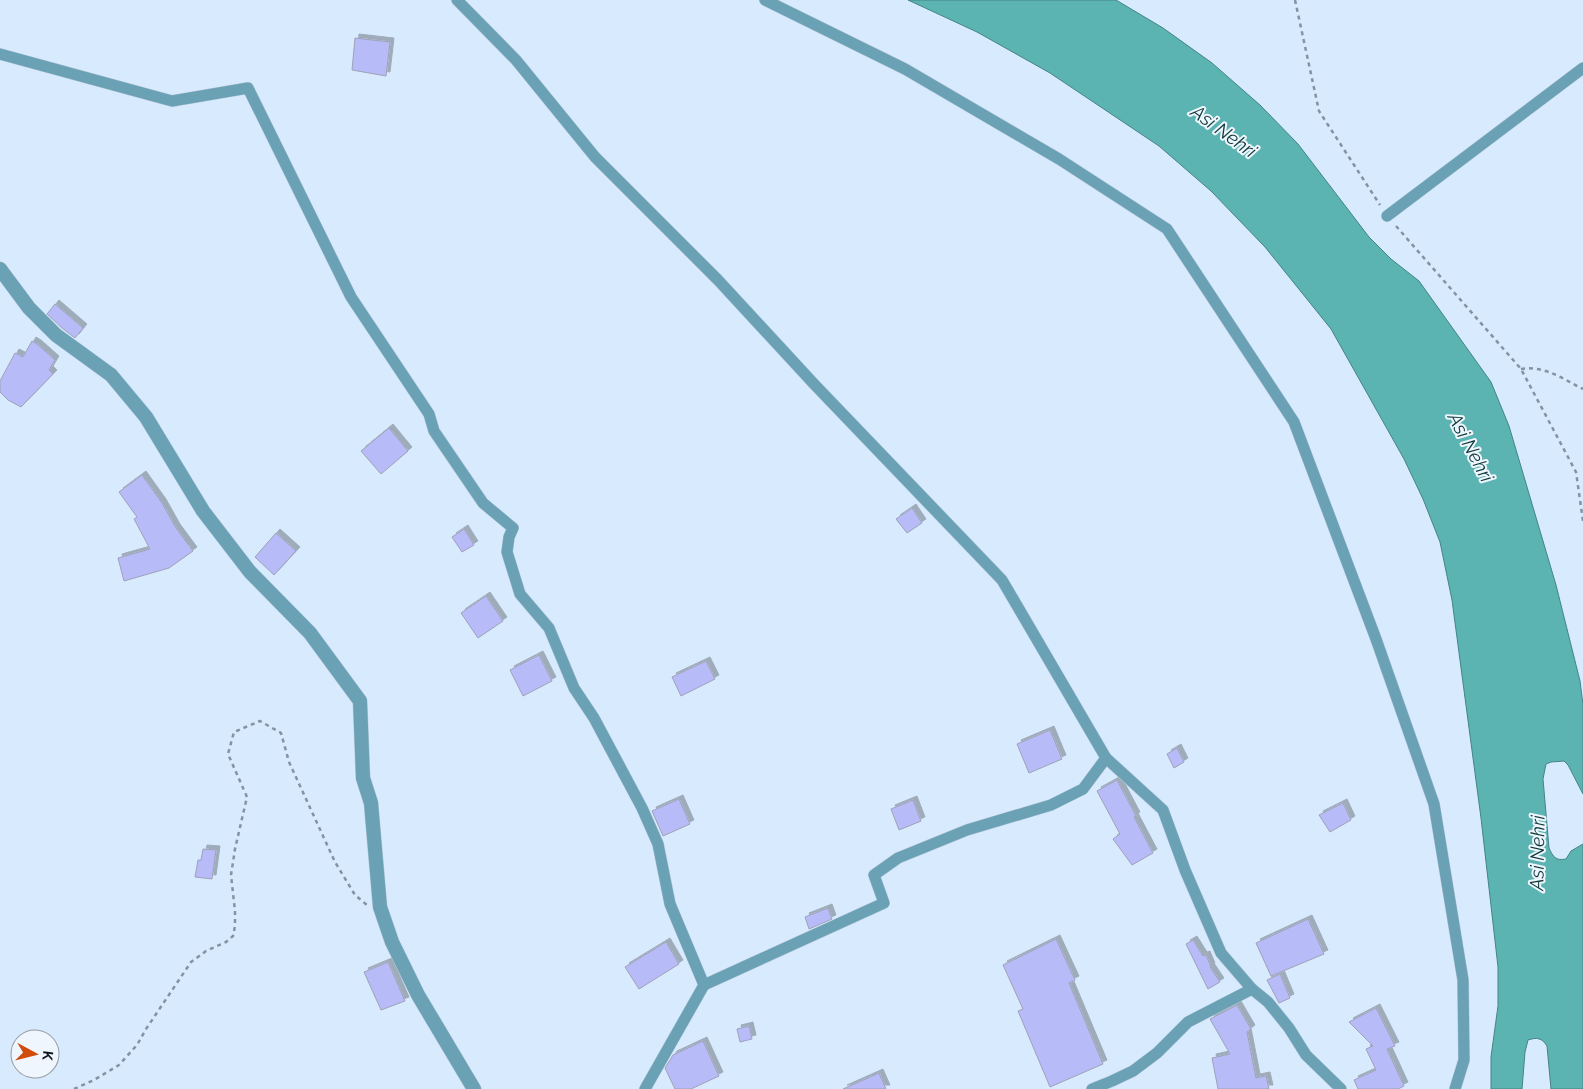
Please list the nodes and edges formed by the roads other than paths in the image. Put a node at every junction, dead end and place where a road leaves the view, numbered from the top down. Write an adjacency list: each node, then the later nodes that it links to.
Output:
1 (457, 0): 7 (street)
2 (765, 0): 14 (street)
3 (0, 54): 8 (street)
4 (1583, 68): 5 (street)
5 (1387, 216)
6 (0, 269): 10 (street)
7 (1106, 758): 8 (street); 9 (street)
8 (704, 984): 11 (street)
9 (1252, 989): 12 (street); 13 (street)
10 (474, 1089)
11 (645, 1089)
12 (1092, 1089)
13 (1341, 1089)
14 (1455, 1089)

